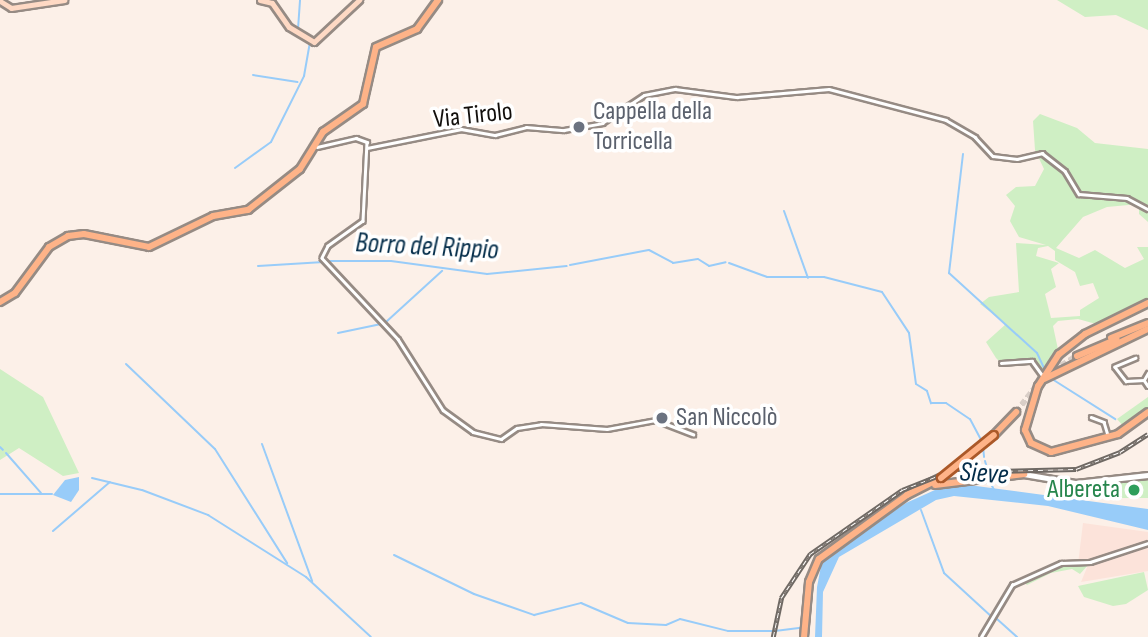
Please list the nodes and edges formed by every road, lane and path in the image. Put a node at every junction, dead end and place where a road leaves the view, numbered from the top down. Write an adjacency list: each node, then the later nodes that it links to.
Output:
1 (64, 0): 6 (main road)
2 (260, 0): 7 (main road)
3 (274, 0): 7 (street)
4 (359, 0): 7 (main road)
5 (438, 0): 9 (main road)
6 (1, 3)
7 (276, 7)
8 (367, 148): 9 (street); 10 (street, Via Tirolo); 25 (street)
9 (309, 152): 11 (main road)
10 (1148, 209)
11 (0, 302)
12 (1146, 304): 17 (main road)
13 (1148, 326): 14 (main road); 20 (main road)
14 (1077, 356)
15 (1136, 358): 19 (street)
16 (1001, 363): 17 (street)
17 (1045, 373): 20 (main road)
18 (1148, 373): 19 (street)
19 (1144, 380): 21 (street)
20 (1038, 386): 26 (main road)
21 (1148, 386)
22 (1016, 412): 29 (main road, bridge)
23 (1148, 412): 26 (main road)
24 (1091, 416): 26 (street)
25 (693, 434)
26 (1109, 438)
27 (1024, 474): 28 (street); 29 (main road)
28 (1148, 475)
29 (907, 495): 31 (main road)
30 (1148, 543): 32 (street)
31 (804, 637)
32 (981, 637)

